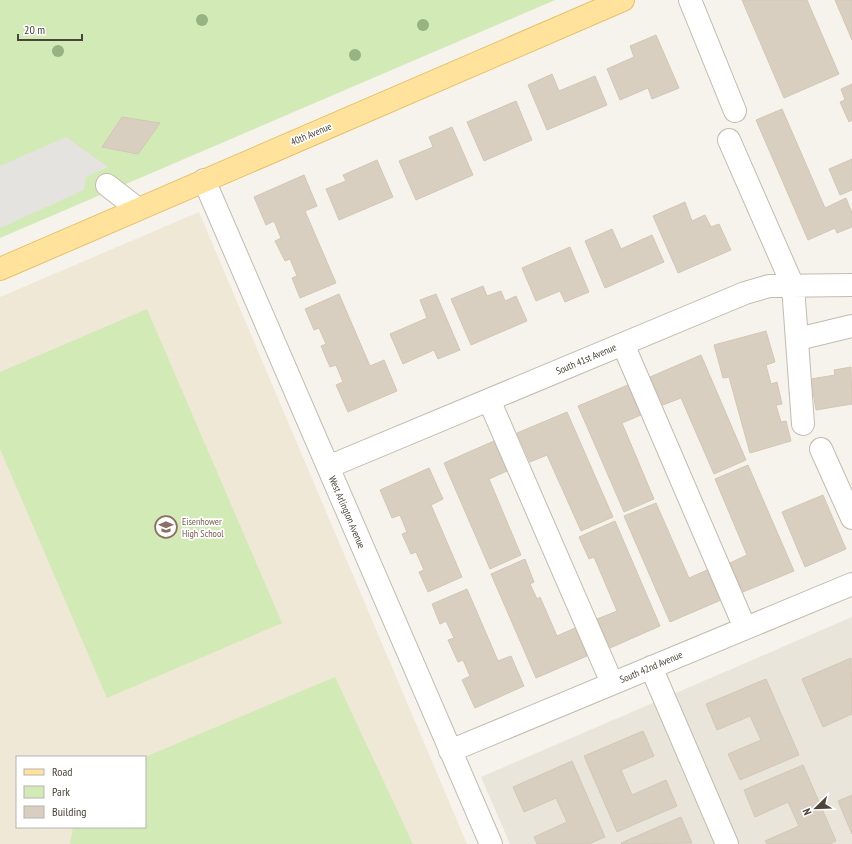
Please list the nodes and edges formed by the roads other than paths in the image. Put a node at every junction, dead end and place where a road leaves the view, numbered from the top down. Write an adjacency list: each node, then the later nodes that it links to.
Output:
1 (623, 0): 5 (main road, 40th Avenue)
2 (690, 0): 3 (street)
3 (735, 111)
4 (729, 140): 10 (street)
5 (204, 180): 7 (main road, 40th Avenue); 17 (street, West Arlington Avenue)
6 (107, 185): 7 (street)
7 (138, 209): 8 (main road, 40th Avenue)
8 (0, 269)
9 (852, 285): 10 (street, South 41st Avenue)
10 (793, 286): 12 (street); 13 (street, South 41st Avenue)
11 (852, 326): 12 (street)
12 (798, 339): 15 (street)
13 (623, 344): 14 (street, South 41st Avenue); 20 (street)
14 (489, 400): 17 (street, South 41st Avenue); 22 (street)
15 (803, 424)
16 (821, 449): 18 (street)
17 (328, 467): 23 (street, West Arlington Avenue)
18 (852, 518)
19 (852, 584): 20 (street, South 42nd Avenue)
20 (745, 628): 21 (street, South 42nd Avenue)
21 (651, 667): 22 (street, South 42nd Avenue); 25 (street)
22 (612, 683): 23 (street, South 42nd Avenue)
23 (450, 751): 24 (street, West Arlington Avenue)
24 (491, 844)
25 (727, 844)

